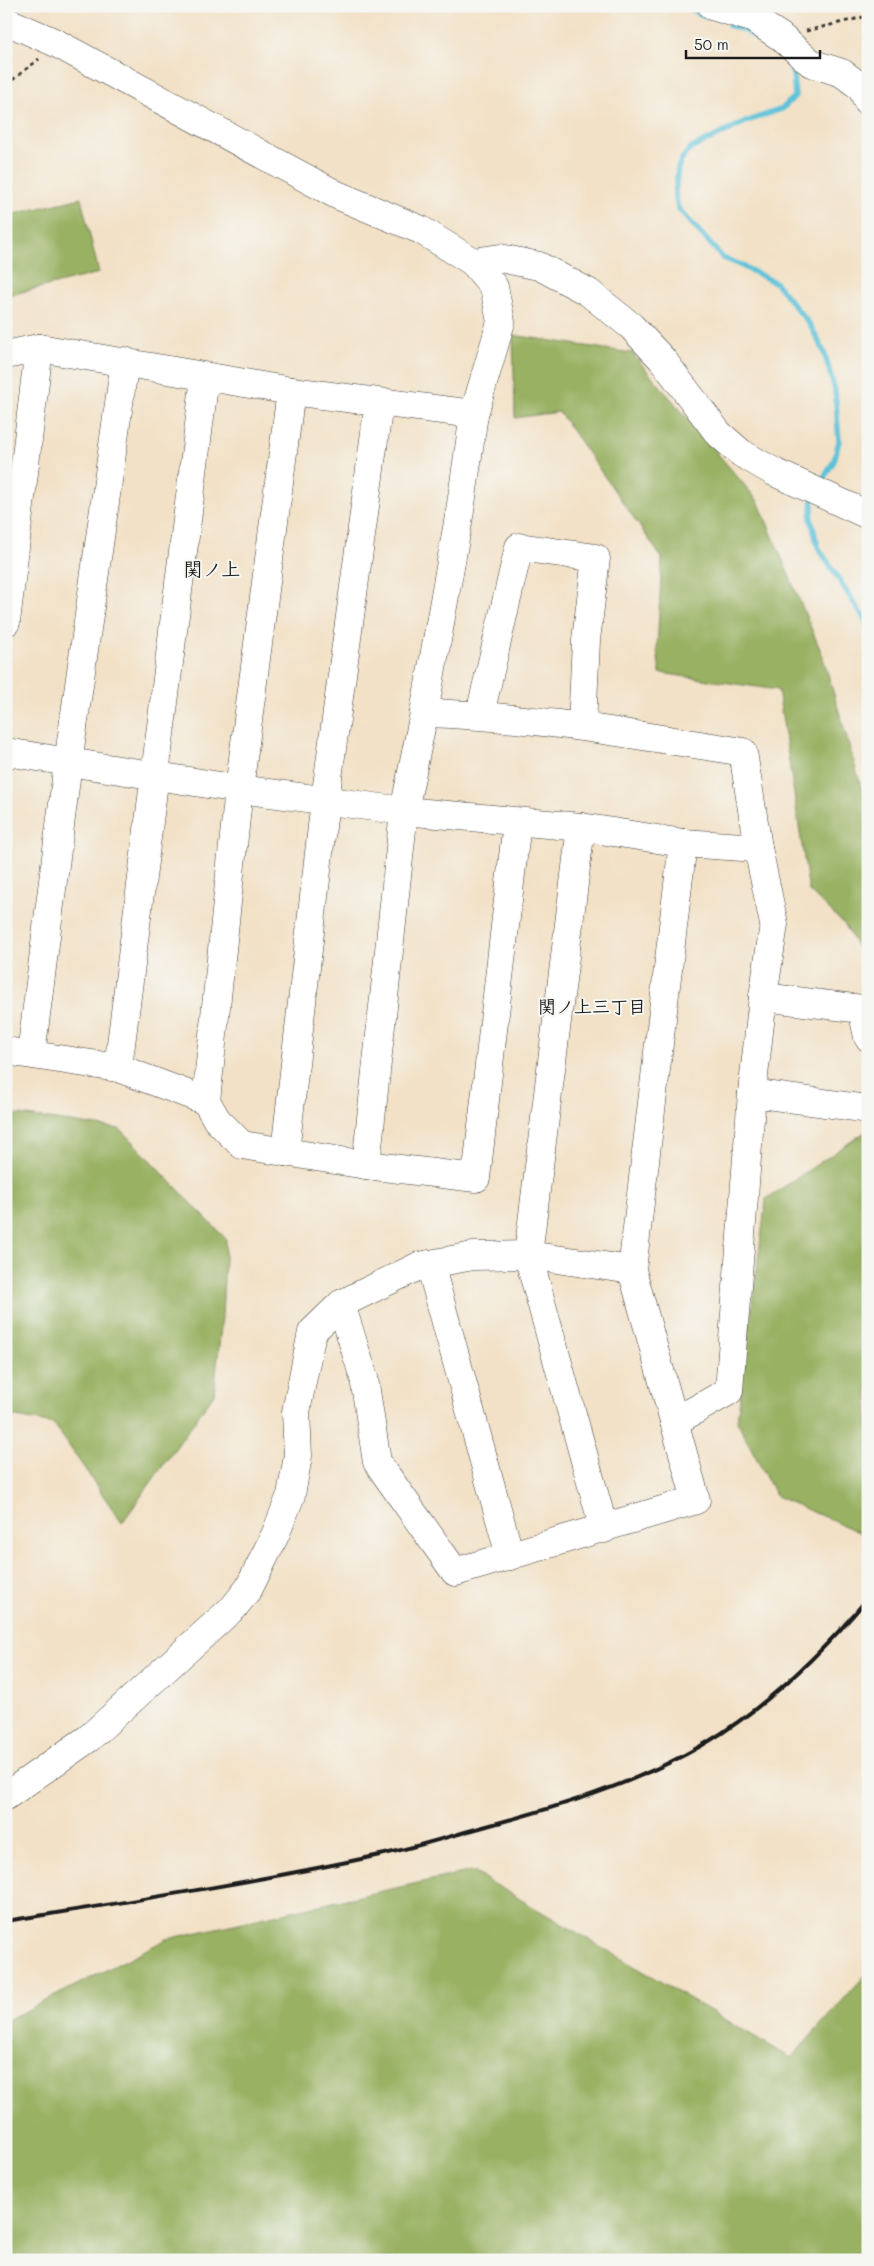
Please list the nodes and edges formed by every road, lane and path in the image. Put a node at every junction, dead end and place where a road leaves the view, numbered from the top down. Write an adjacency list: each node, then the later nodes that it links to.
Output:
1 (712, 6): 4 (street)
2 (868, 16): 4 (path)
3 (6, 21): 5 (street)
4 (781, 37): 7 (street)
5 (54, 42): 6 (path); 8 (street)
6 (6, 85)
7 (868, 102)
8 (473, 262): 15 (street); 16 (street)
9 (39, 348): 10 (street); 11 (street); 17 (street)
10 (6, 355)
11 (125, 361): 12 (street); 22 (street)
12 (205, 377): 13 (street); 23 (street)
13 (291, 391): 14 (street); 24 (street)
14 (379, 403): 15 (street); 25 (street)
15 (474, 414): 18 (street)
16 (868, 515)
17 (6, 622)
18 (424, 713): 19 (street); 26 (street)
19 (480, 714): 20 (street); 20 (street)
20 (582, 726): 30 (street)
21 (6, 752): 22 (street)
22 (68, 762): 23 (street); 33 (street)
23 (156, 776): 24 (street); 34 (street)
24 (239, 789): 25 (street); 36 (street)
25 (325, 800): 26 (street); 38 (street)
26 (404, 811): 27 (street); 39 (street)
27 (517, 822): 28 (street); 39 (street)
28 (581, 827): 29 (street); 40 (street)
29 (683, 842): 30 (street); 42 (street)
30 (758, 848): 31 (street)
31 (763, 997): 32 (street); 35 (street)
32 (868, 1037)
33 (19, 1052): 34 (street)
34 (118, 1068): 36 (street)
35 (752, 1092): 37 (street); 44 (street)
36 (206, 1101): 38 (street)
37 (868, 1109)
38 (285, 1152): 39 (street)
39 (366, 1165)
40 (528, 1255): 41 (street); 42 (street); 45 (street)
41 (430, 1264): 43 (street); 46 (street)
42 (632, 1270): 44 (street)
43 (341, 1304): 46 (street); 47 (street)
44 (674, 1422): 45 (street)
45 (604, 1529): 46 (street)
46 (510, 1556)
47 (6, 1796)

